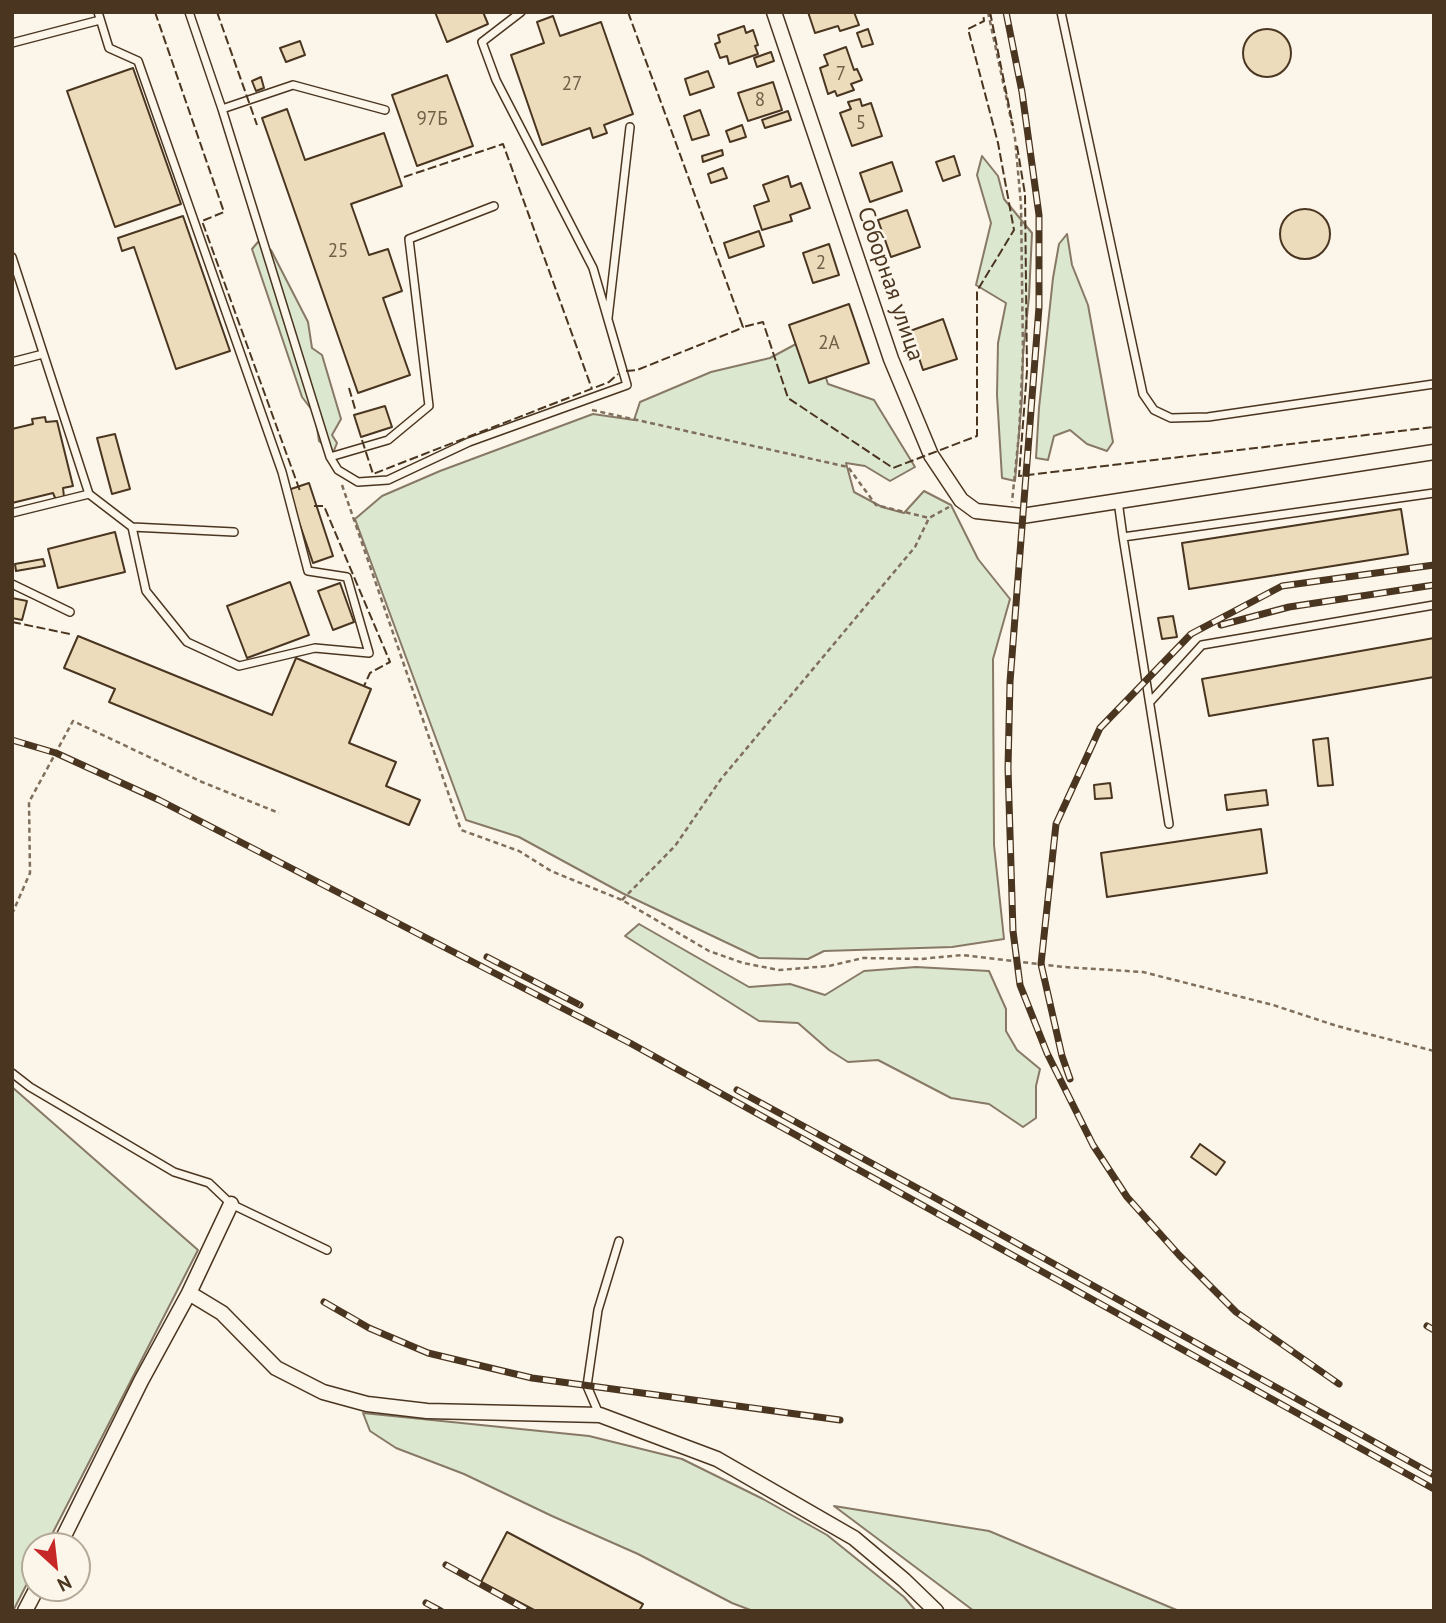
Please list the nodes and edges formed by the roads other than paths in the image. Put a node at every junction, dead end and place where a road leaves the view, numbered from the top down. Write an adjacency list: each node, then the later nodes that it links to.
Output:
1 (189, 12): 7 (lane)
2 (521, 12): 14 (lane)
3 (774, 12): 22 (street, Соборная улица)
4 (1061, 12): 17 (lane)
5 (99, 16): 6 (lane); 24 (lane)
6 (12, 43)
7 (222, 109): 8 (lane); 19 (lane)
8 (385, 110)
9 (630, 127): 14 (lane)
10 (494, 206): 19 (lane)
11 (12, 257): 12 (lane)
12 (22, 287): 13 (lane); 15 (lane)
13 (12, 290)
14 (608, 322): 19 (lane)
15 (43, 354): 16 (lane); 20 (lane)
16 (12, 362)
17 (1434, 384)
18 (1434, 452): 22 (street)
19 (330, 457)
20 (89, 494): 23 (lane); 24 (lane)
21 (1434, 494): 26 (lane)
22 (1118, 501): 26 (lane)
23 (12, 513)
24 (132, 527): 25 (lane)
25 (234, 531)
26 (1123, 537): 30 (lane)
27 (12, 584): 29 (lane)
28 (1434, 605): 30 (lane)
29 (70, 612)
30 (1150, 702): 31 (lane)
31 (1169, 824)
32 (12, 1073): 33 (lane)
33 (231, 1203): 35 (lane); 36 (street)
34 (619, 1241): 37 (lane)
35 (327, 1250)
36 (189, 1293): 37 (street); 38 (street)
37 (600, 1415): 39 (street)
38 (66, 1532)
39 (936, 1611)

